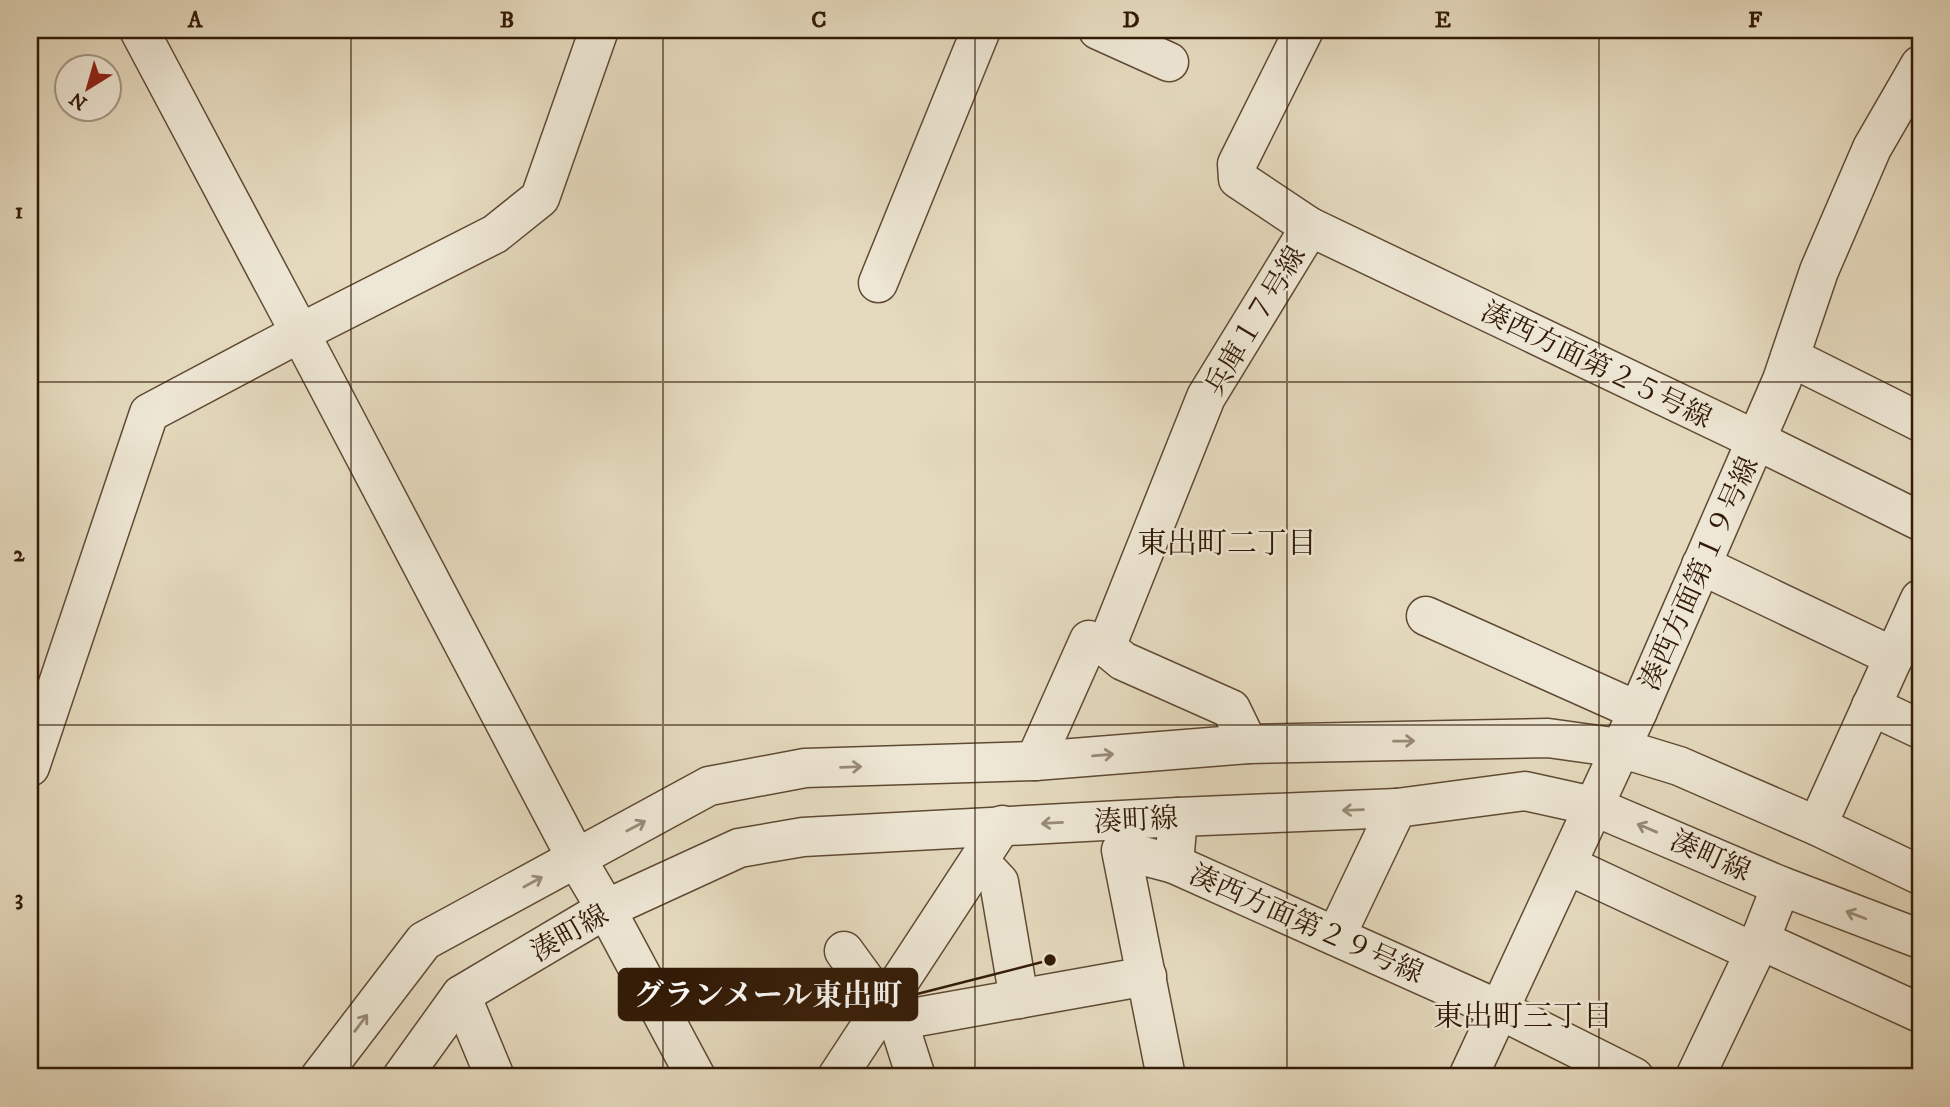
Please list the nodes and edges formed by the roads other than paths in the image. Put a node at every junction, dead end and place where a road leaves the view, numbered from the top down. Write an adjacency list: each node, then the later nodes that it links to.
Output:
1 (139, 30): 10 (street)
2 (598, 30): 10 (street)
3 (981, 30): 9 (street)
4 (1098, 30): 6 (street)
5 (1304, 30): 8 (street, 兵庫１７号線)
6 (1169, 62)
7 (1920, 65): 11 (street, 湊西方面第１９号線)
8 (1310, 227): 13 (street, 湊西方面第２５号線); 18 (street, 兵庫１７号線)
9 (878, 282)
10 (300, 333): 26 (street); 32 (street)
11 (1790, 357): 12 (street); 13 (street, 湊西方面第１９号線)
12 (1920, 422)
13 (1756, 440): 14 (street, 湊西方面第２５号線); 15 (street, 湊西方面第１９号線)
14 (1920, 521)
15 (1701, 565): 19 (street); 21 (street, 湊西方面第１９号線)
16 (1919, 607): 19 (street)
17 (1426, 616): 21 (street)
18 (1106, 647): 23 (street); 25 (street)
19 (1894, 657): 20 (street)
20 (1871, 706): 22 (street); 31 (street)
21 (1637, 711): 24 (street, 湊西方面第１９号線)
22 (1920, 729)
23 (1248, 744): 24 (street, 湊町線, one-way to 24); 25 (street, 湊町線, one-way to 23)
24 (1620, 748): 27 (street, 湊西方面第１９号線); 31 (street, 湊町線); 38 (street, 湊町線)
25 (1035, 761): 32 (street, 湊町線, one-way to 25)
26 (30, 767)
27 (1593, 806): 28 (street, 湊町線); 35 (street, 湊西方面第１９号線); 37 (street, 湊町線, one-way to 27)
28 (1397, 808): 29 (street, 湊町線, one-way to 29); 40 (street)
29 (1178, 817): 30 (street, 湊町線, one-way to 30); 34 (street, 湊西方面第２９号線)
30 (1002, 825): 33 (street); 39 (street, 湊町線)
31 (1816, 826): 36 (street, 湊町線)
32 (576, 858): 39 (street); 50 (street, 湊町線, one-way to 32)
33 (980, 862): 46 (street); 49 (street)
34 (1174, 864): 40 (street, 湊西方面第２９号線); 44 (street)
35 (1567, 865): 42 (street); 47 (street, 湊西方面第１９号線)
36 (1920, 875)
37 (1781, 886): 41 (street, 湊町線, one-way to 37); 42 (street)
38 (1920, 894)
39 (606, 909): 45 (street, 湊町線); 53 (street)
40 (1336, 936): 47 (street, 湊西方面第２９号線)
41 (1920, 940)
42 (1758, 944): 48 (street); 59 (street)
43 (844, 951): 49 (street)
44 (1147, 976): 46 (street); 56 (street)
45 (461, 995): 51 (street, 湊町線); 52 (street)
46 (1018, 999): 49 (street)
47 (1500, 1010): 57 (street, 湊西方面第１９号線); 58 (street, 湊西方面第２９号線)
48 (1920, 1013)
49 (892, 1016): 54 (street); 55 (street)
50 (320, 1077)
51 (402, 1077)
52 (495, 1077)
53 (696, 1077)
54 (837, 1077)
55 (916, 1077)
56 (1166, 1077)
57 (1468, 1077)
58 (1633, 1077)
59 (1695, 1077)

